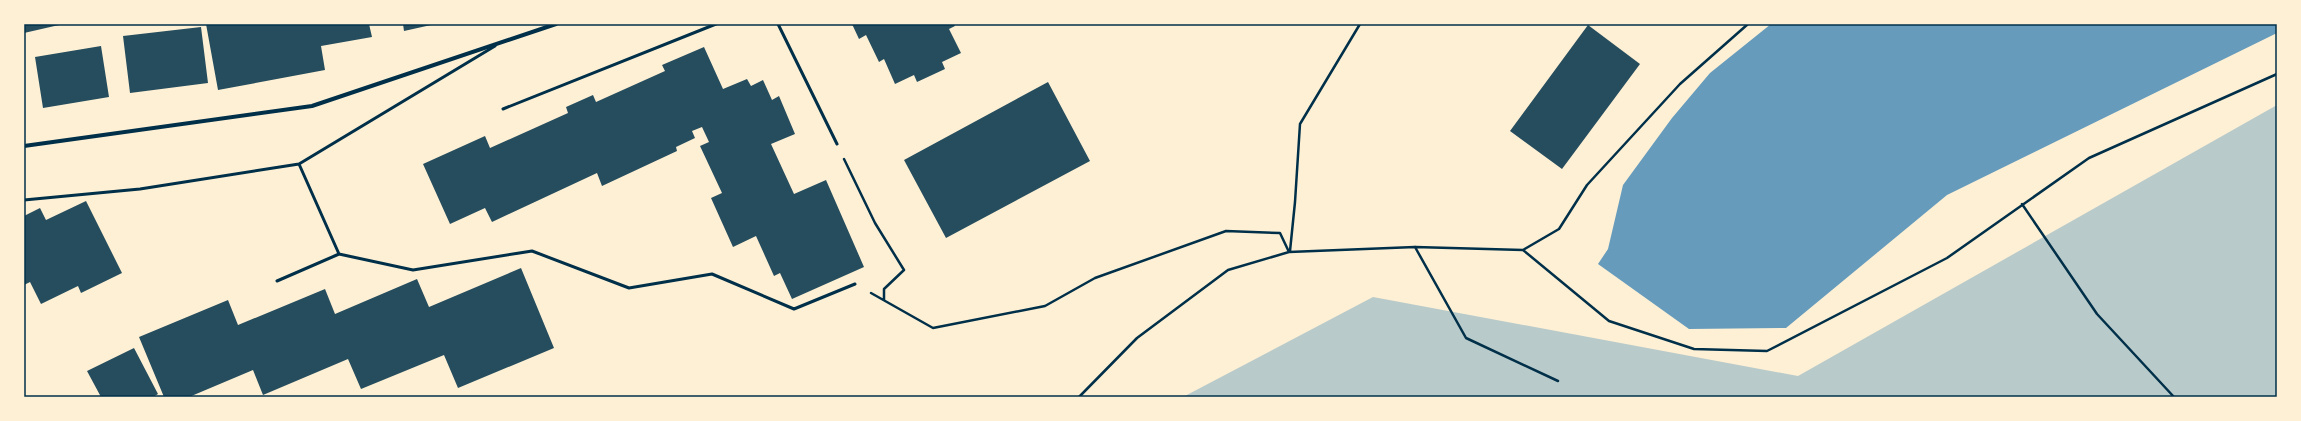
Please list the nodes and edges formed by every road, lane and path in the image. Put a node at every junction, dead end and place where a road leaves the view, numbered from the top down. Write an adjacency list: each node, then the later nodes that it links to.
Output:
1 (556, 24): 6 (street)
2 (716, 24): 8 (lane)
3 (778, 24): 9 (lane)
4 (1360, 24): 16 (path)
5 (1748, 24): 15 (path)
6 (500, 43): 10 (street); 11 (lane)
7 (2277, 74): 13 (path)
8 (503, 109)
9 (837, 144): 20 (path)
10 (24, 146)
11 (299, 164): 12 (lane); 17 (lane)
12 (24, 200)
13 (2022, 204): 15 (path); 23 (path)
14 (1414, 247): 15 (path); 16 (path); 21 (path)
15 (1523, 250)
16 (1290, 252): 20 (path); 22 (path)
17 (339, 254): 18 (lane); 19 (lane)
18 (277, 281)
19 (855, 284): 20 (path)
20 (884, 300)
21 (1558, 381)
22 (1079, 397)
23 (2174, 397)

